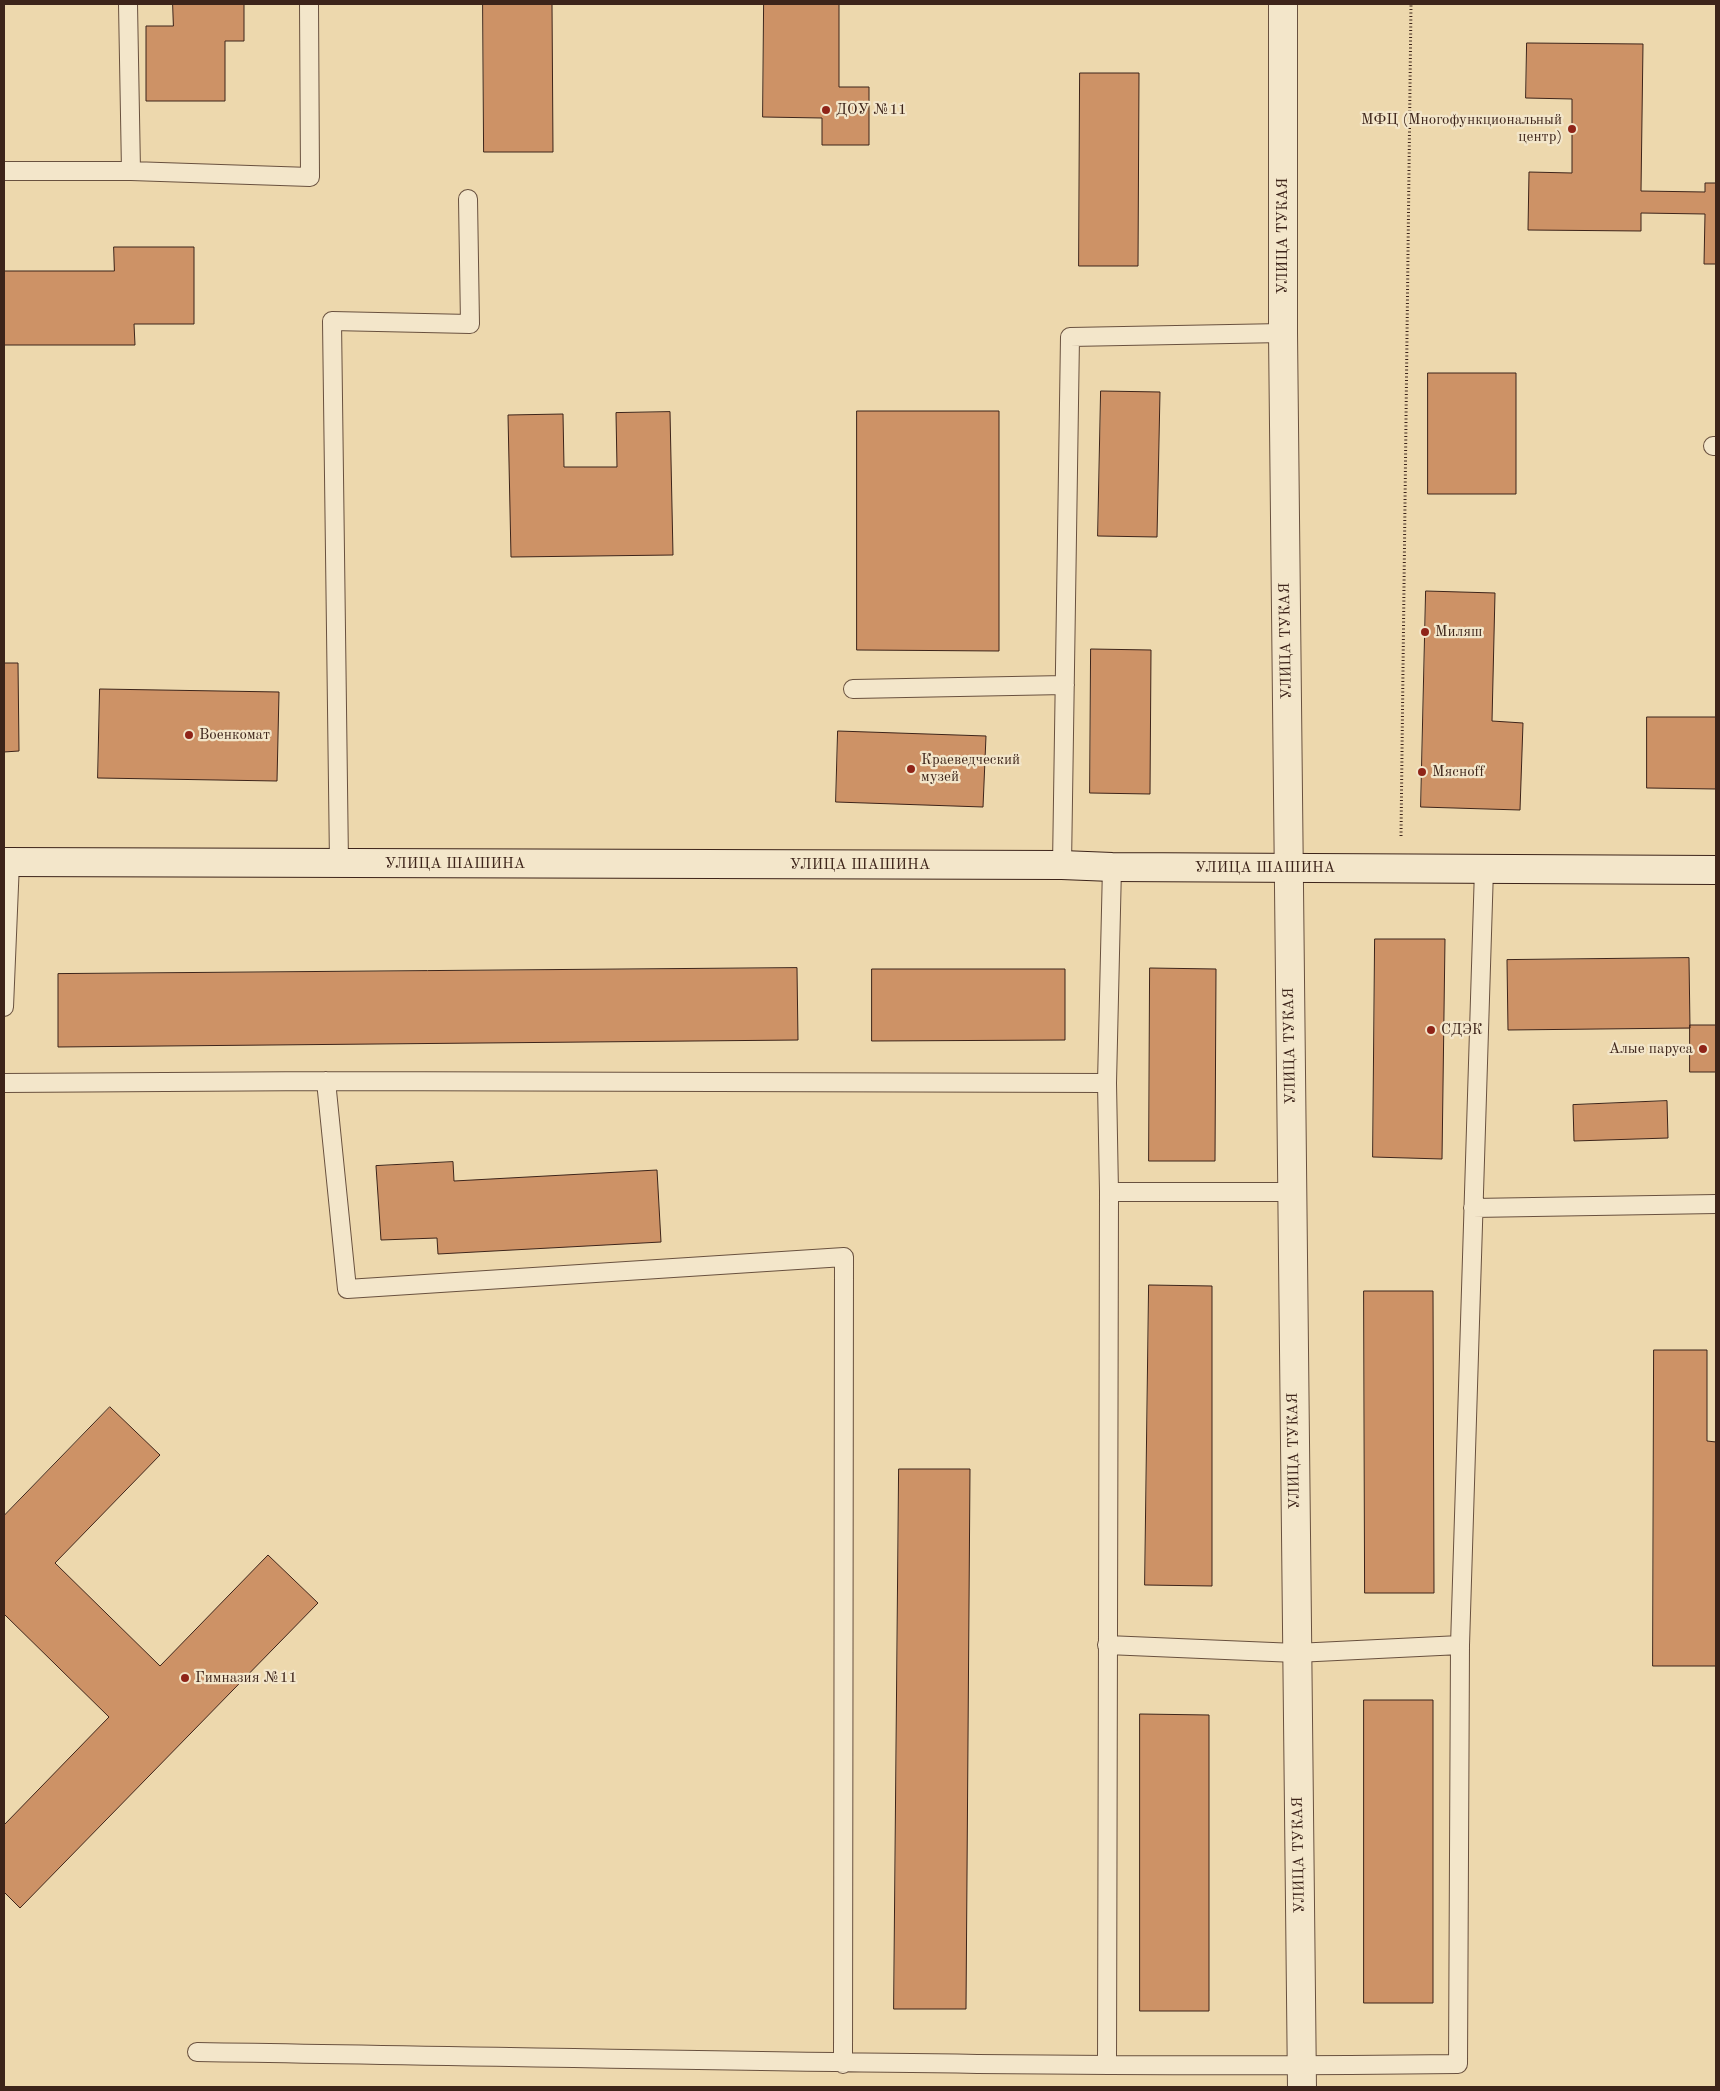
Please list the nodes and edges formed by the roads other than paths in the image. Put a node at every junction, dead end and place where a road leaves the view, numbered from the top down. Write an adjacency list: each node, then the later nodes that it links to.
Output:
1 (128, 4): 5 (lane)
2 (308, 4): 5 (lane)
3 (1283, 4): 7 (street, УЛИЦА ТУКАЯ)
4 (4, 171): 5 (lane)
5 (131, 171)
6 (468, 199): 11 (lane)
7 (1282, 333): 8 (lane); 14 (street, УЛИЦА ТУКАЯ)
8 (1065, 685): 9 (lane); 12 (lane)
9 (853, 689)
10 (7, 862): 11 (street, УЛИЦА ШАШИНА); 17 (lane)
11 (339, 863): 12 (street, УЛИЦА ШАШИНА)
12 (1062, 865): 13 (street, УЛИЦА ШАШИНА)
13 (1112, 867): 14 (street, УЛИЦА ШАШИНА); 19 (lane)
14 (1288, 868): 15 (street, УЛИЦА ШАШИНА); 22 (street, УЛИЦА ТУКАЯ)
15 (1484, 869): 16 (street, УЛИЦА ШАШИНА); 24 (lane)
16 (1716, 870)
17 (4, 1007)
18 (326, 1082): 19 (lane); 20 (lane); 29 (lane)
19 (1107, 1083): 21 (lane)
20 (4, 1084)
21 (1109, 1192): 22 (lane); 25 (lane)
22 (1291, 1192): 27 (street, УЛИЦА ТУКАЯ)
23 (1716, 1204): 24 (lane)
24 (1473, 1208): 26 (lane)
25 (1107, 1645): 27 (lane); 30 (lane)
26 (1460, 1645): 27 (lane); 31 (lane)
27 (1296, 1652): 31 (street, УЛИЦА ТУКАЯ)
28 (196, 2052): 29 (lane)
29 (843, 2064): 30 (lane)
30 (1107, 2065): 31 (lane)
31 (1302, 2077)

